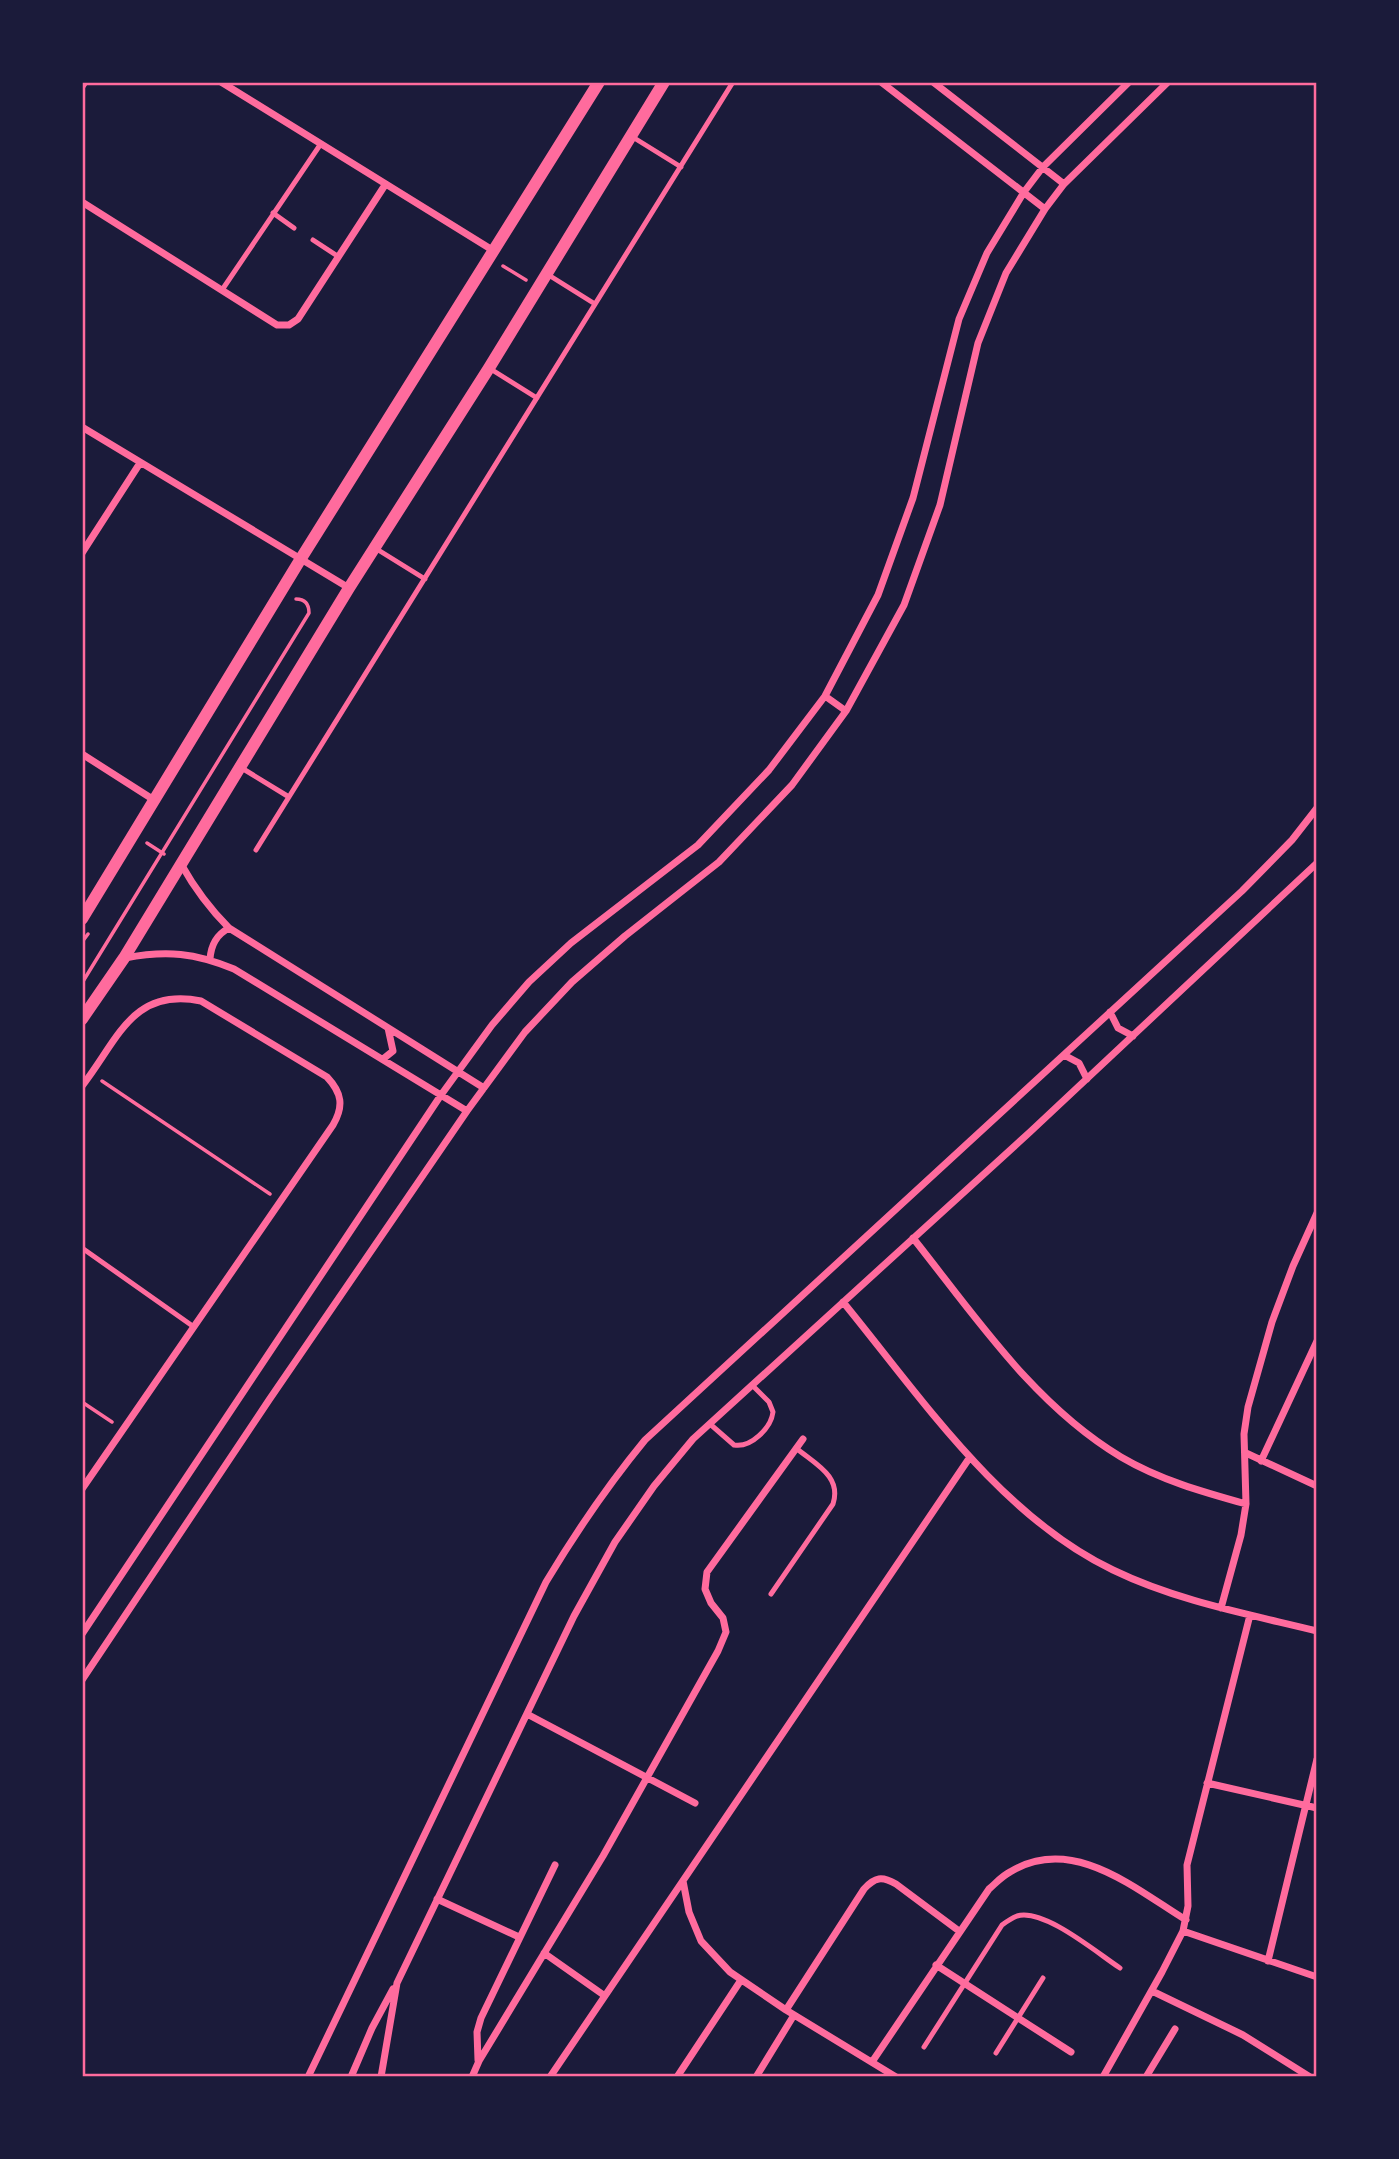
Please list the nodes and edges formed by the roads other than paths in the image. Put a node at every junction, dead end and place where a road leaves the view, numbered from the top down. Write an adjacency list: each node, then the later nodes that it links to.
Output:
1 (86, 82): 10 (lane)
2 (221, 82): 12 (street)
3 (599, 82): 23 (street)
4 (664, 82): 11 (street)
5 (733, 82): 13 (lane)
6 (881, 82): 17 (street)
7 (933, 82): 14 (street)
8 (1129, 82): 14 (street)
9 (1168, 82): 15 (street)
10 (82, 88)
11 (631, 136): 13 (lane); 25 (street)
12 (320, 145): 16 (street); 20 (lane)
13 (681, 167): 27 (lane)
14 (1043, 167): 15 (street); 17 (street)
15 (1064, 184): 19 (street)
16 (385, 185): 23 (street); 24 (street)
17 (1024, 192): 19 (street); 37 (street)
18 (82, 202): 26 (street)
19 (1045, 209): 38 (street)
20 (273, 213): 21 (lane); 26 (lane)
21 (294, 228)
22 (313, 240): 24 (lane)
23 (491, 254): 34 (street)
24 (338, 257): 26 (street)
25 (547, 274): 27 (lane); 28 (street)
26 (222, 290)
27 (595, 304): 29 (lane)
28 (489, 368): 29 (lane); 32 (street)
29 (537, 398): 35 (lane)
30 (82, 428): 31 (street)
31 (140, 463): 33 (street); 34 (street)
32 (375, 548): 35 (lane); 36 (street)
33 (82, 553)
34 (300, 560): 36 (street); 42 (street)
35 (425, 579): 41 (lane)
36 (349, 588): 40 (street)
37 (825, 696): 38 (street); 57 (street)
38 (846, 711): 60 (street)
39 (82, 754): 42 (street)
40 (240, 767): 41 (lane); 46 (street)
41 (289, 797): 44 (lane)
42 (155, 800): 47 (street)
43 (1317, 808): 51 (street)
44 (256, 850)
45 (1317, 863): 54 (street)
46 (181, 864): 48 (street); 49 (street)
47 (82, 919)
48 (229, 928): 50 (street); 53 (street)
49 (124, 958): 50 (street); 52 (street)
50 (210, 959): 56 (street)
51 (1110, 1012): 54 (street); 55 (street)
52 (82, 1020)
53 (388, 1028): 56 (street); 57 (street)
54 (1133, 1036): 58 (street)
55 (1064, 1055): 58 (street); 120 (street)
56 (383, 1059): 61 (street)
57 (458, 1071): 60 (street); 61 (street)
58 (1087, 1079): 64 (street)
59 (82, 1086): 67 (street)
60 (484, 1088): 62 (street)
61 (441, 1095): 62 (street); 84 (street)
62 (467, 1111): 85 (street)
63 (1317, 1213): 74 (street)
64 (913, 1238): 66 (street); 79 (street)
65 (82, 1248): 67 (lane)
66 (843, 1302): 70 (street); 75 (street)
67 (194, 1328): 78 (street)
68 (1317, 1342): 69 (street)
69 (1315, 1352): 76 (street)
70 (752, 1385): 71 (street); 71 (lane)
71 (710, 1424): 86 (street)
72 (803, 1439): 73 (street)
73 (796, 1448): 80 (lane); 88 (street)
74 (1246, 1453): 76 (street); 79 (street)
75 (970, 1457): 81 (street); 94 (street)
76 (1261, 1461): 77 (street)
77 (1317, 1486)
78 (82, 1489)
79 (1245, 1504): 81 (street)
80 (771, 1594)
81 (1221, 1608): 82 (street)
82 (1250, 1615): 83 (street); 89 (street)
83 (1317, 1631)
84 (82, 1634)
85 (82, 1680)
86 (527, 1714): 88 (street); 95 (street)
87 (1317, 1759): 91 (street)
88 (647, 1778): 90 (street); 100 (street)
89 (1207, 1783): 91 (street); 96 (street)
90 (695, 1804)
91 (1305, 1805): 92 (street); 101 (street)
92 (1317, 1808)
93 (555, 1865): 99 (street)
94 (683, 1881): 106 (street); 110 (street)
95 (437, 1899): 99 (street); 107 (street)
96 (1186, 1920): 97 (street); 98 (street)
97 (959, 1931): 102 (street); 111 (street)
98 (1183, 1931): 101 (street); 109 (street)
99 (519, 1937): 118 (street)
100 (544, 1953): 110 (street); 118 (street)
101 (1268, 1961): 104 (street)
102 (936, 1965): 108 (street); 119 (street)
103 (1120, 1968): 108 (lane)
104 (1317, 1977)
105 (1043, 1978): 113 (lane)
106 (741, 1980): 111 (street); 125 (street)
107 (397, 1983): 121 (street); 122 (street)
108 (964, 1984): 113 (street); 115 (lane)
109 (1152, 1991): 128 (street); 130 (street)
110 (605, 1996): 124 (street)
111 (786, 2010): 112 (street)
112 (794, 2015): 119 (street); 126 (street)
113 (1018, 2018): 116 (street); 117 (lane)
114 (1175, 2029): 129 (street)
115 (924, 2047)
116 (1071, 2052)
117 (996, 2053)
118 (479, 2061): 123 (street)
119 (872, 2062): 127 (street)
120 (308, 2077)
121 (351, 2077)
122 (381, 2077)
123 (472, 2077)
124 (550, 2077)
125 (677, 2077)
126 (756, 2077)
127 (896, 2077)
128 (1103, 2077)
129 (1146, 2077)
130 (1310, 2077)

